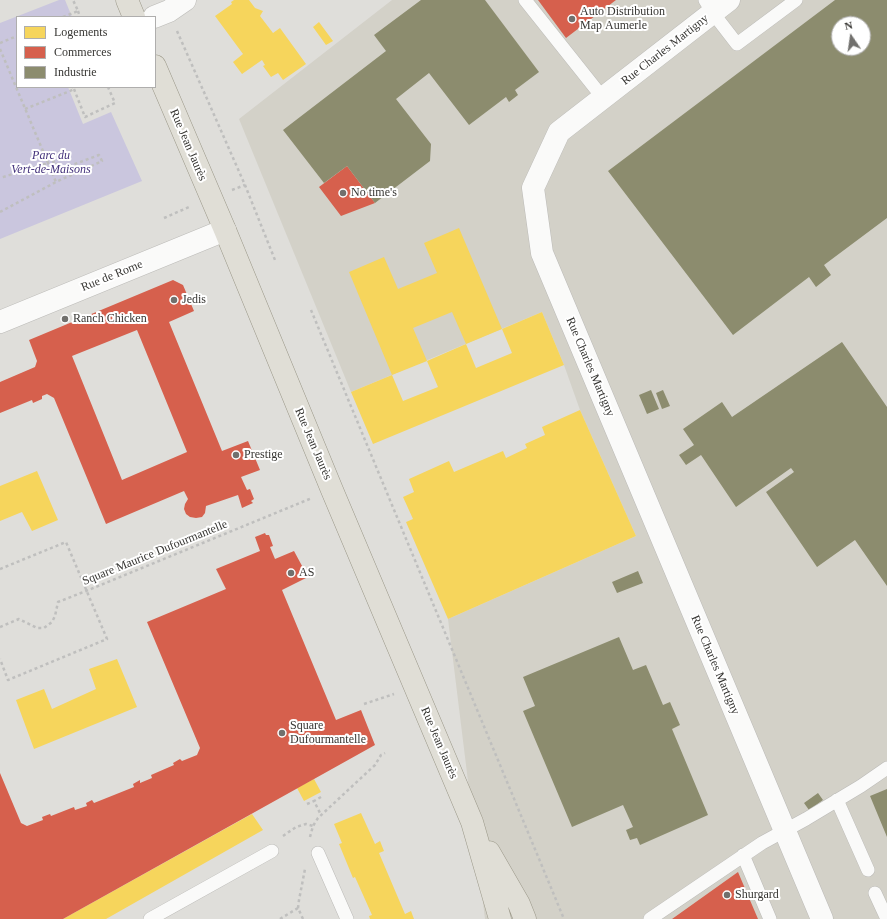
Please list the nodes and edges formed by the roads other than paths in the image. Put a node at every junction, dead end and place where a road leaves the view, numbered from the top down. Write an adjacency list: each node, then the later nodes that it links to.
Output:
1 (127, 0): 6 (main road)
2 (185, 0): 7 (street)
3 (525, 0): 9 (lane)
4 (796, 0): 5 (lane)
5 (716, 4): 9 (street, Rue Charles Martigny)
6 (134, 16)
7 (156, 16)
8 (156, 68): 10 (main road, Rue Jean Jaurès)
9 (602, 98): 15 (street, Rue Charles Martigny)
10 (224, 230): 11 (street, Rue de Rome); 14 (main road, Rue Jean Jaurès)
11 (0, 322)
12 (887, 768): 13 (lane)
13 (838, 800): 15 (lane); 19 (lane)
14 (472, 822): 23 (main road, Rue Jean Jaurès); 24 (main road, Rue Jean Jaurès)
15 (784, 831): 18 (lane); 27 (street, Rue Charles Martigny)
16 (270, 852): 21 (lane)
17 (318, 853): 22 (lane)
18 (743, 855): 25 (lane); 26 (lane)
19 (868, 870)
20 (875, 893): 28 (lane)
21 (150, 919)
22 (347, 919)
23 (500, 919)
24 (525, 919)
25 (650, 919)
26 (770, 919)
27 (822, 919)
28 (887, 919)

